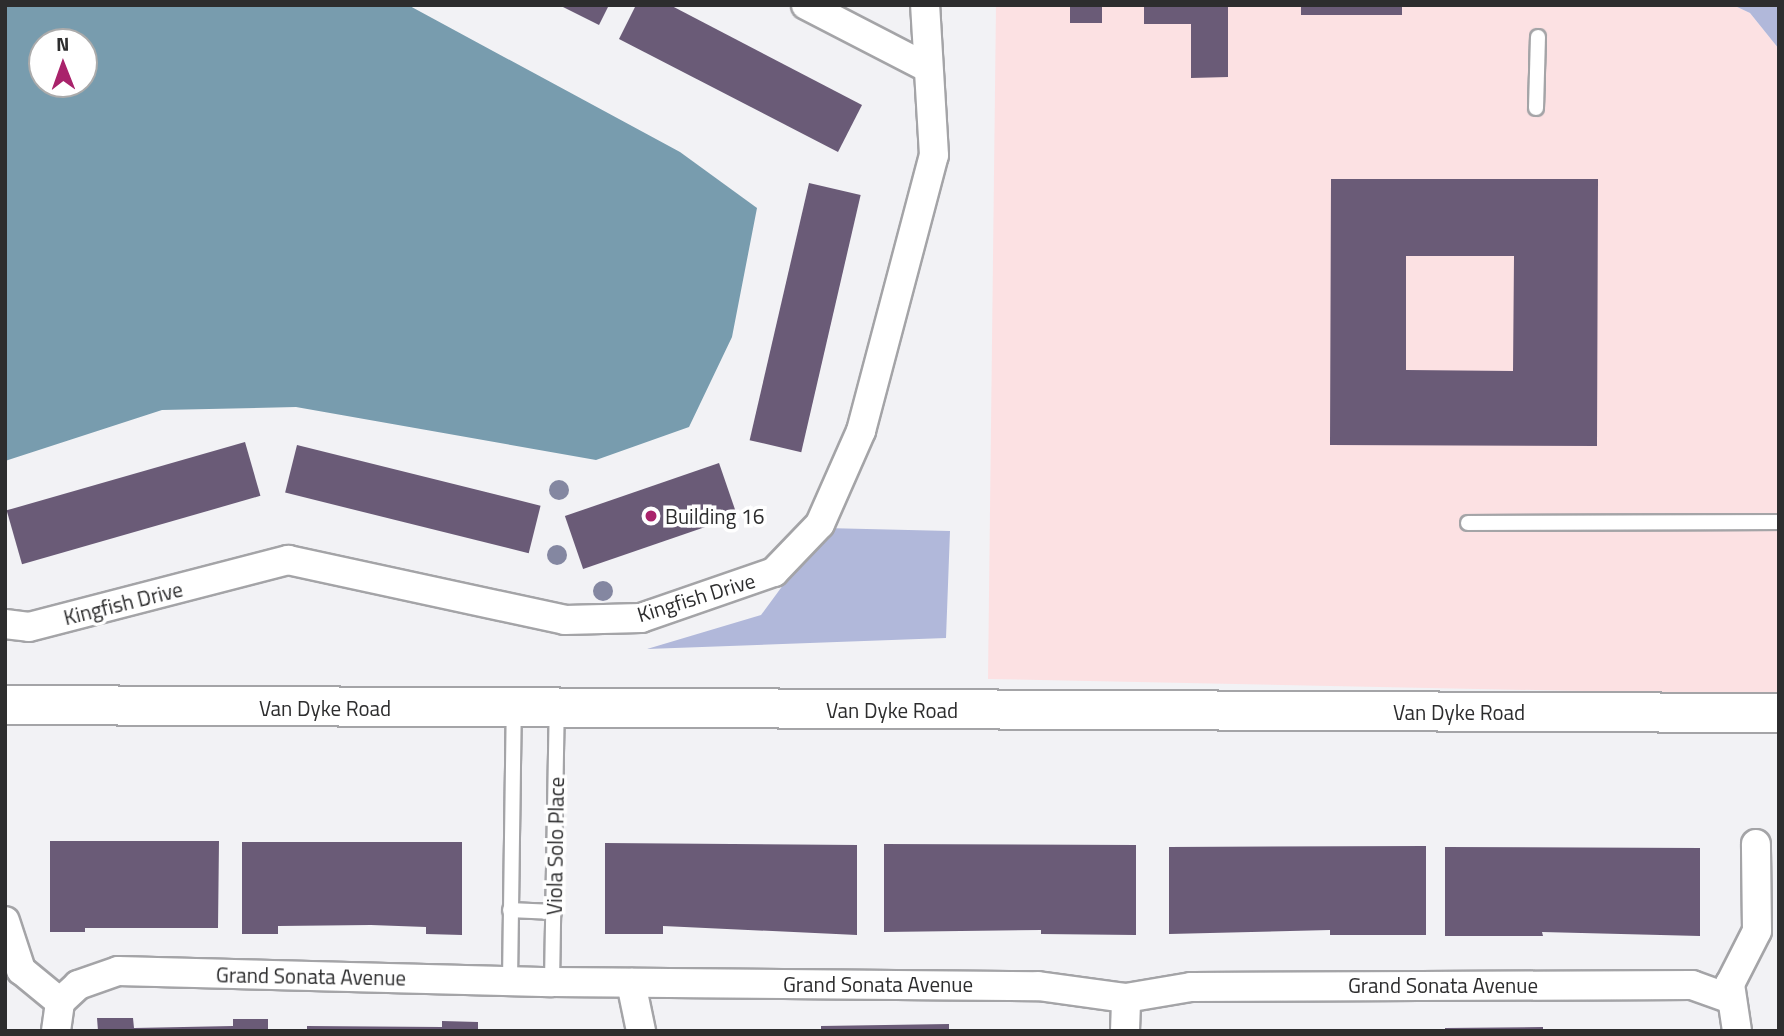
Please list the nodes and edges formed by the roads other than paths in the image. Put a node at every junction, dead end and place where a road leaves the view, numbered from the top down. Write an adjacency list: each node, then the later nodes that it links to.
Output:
1 (806, 5): 4 (street)
2 (925, 5): 4 (street, Kingfish Drive)
3 (1538, 37): 5 (lane)
4 (926, 67): 8 (street, Kingfish Drive)
5 (1536, 108)
6 (1779, 522): 7 (lane)
7 (1468, 523)
8 (5, 624)
9 (5, 705): 10 (main road, Van Dyke Road)
10 (514, 709): 11 (main road, Van Dyke Road); 14 (lane, Viola Solo Place)
11 (557, 709): 12 (main road, Van Dyke Road); 15 (lane, Viola Solo Place)
12 (1779, 713)
13 (1756, 844): 21 (street)
14 (510, 910): 15 (lane); 17 (lane, Viola Solo Place)
15 (554, 912): 18 (lane, Viola Solo Place)
16 (5, 921): 22 (street)
17 (510, 981): 18 (street, Grand Sonata Avenue); 22 (street, Grand Sonata Avenue)
18 (552, 982): 19 (street, Grand Sonata Avenue)
19 (631, 983): 20 (street, Grand Sonata Avenue); 24 (street)
20 (1126, 998): 21 (street, Grand Sonata Avenue); 25 (street)
21 (1731, 999): 26 (street)
22 (60, 1002): 23 (street)
23 (55, 1031)
24 (642, 1031)
25 (1125, 1031)
26 (1737, 1031)

